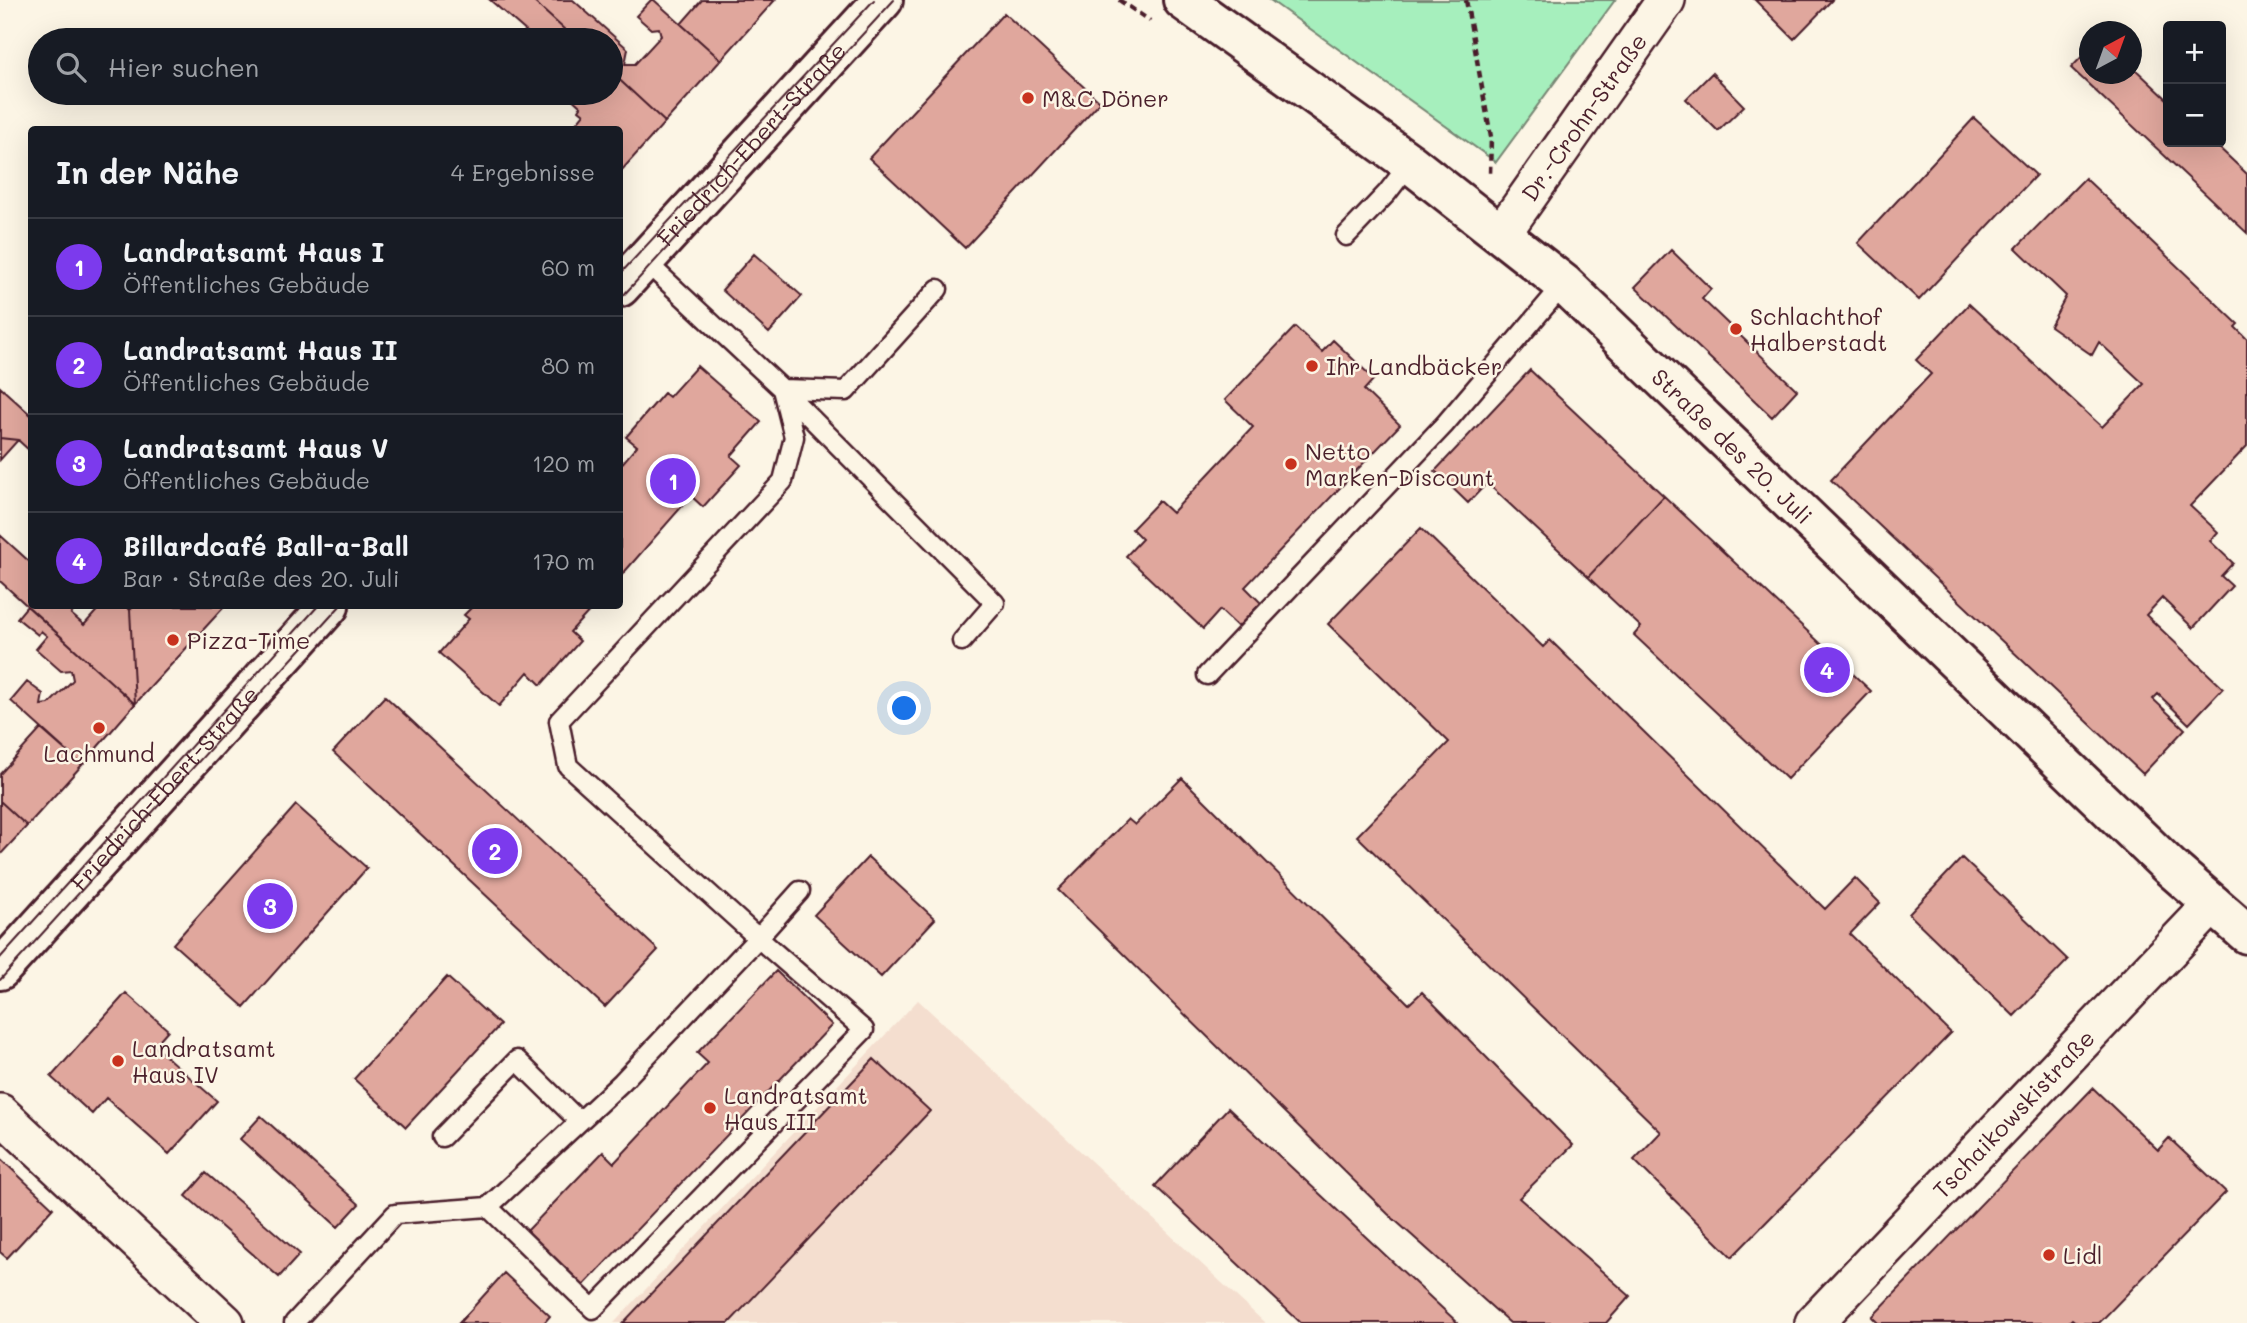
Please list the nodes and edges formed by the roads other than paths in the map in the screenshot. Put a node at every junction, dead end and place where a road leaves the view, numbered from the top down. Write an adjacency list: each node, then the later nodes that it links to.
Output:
1 (883, 0): 7 (street, Friedrich-Ebert-Straße)
2 (1183, 0): 4 (street, Straße des 20. Juli)
3 (1666, 0): 5 (street, Dr.-Crohn-Straße)
4 (1410, 163): 5 (street, Straße des 20. Juli); 6 (lane)
5 (1502, 233): 8 (street, Straße des 20. Juli)
6 (1346, 236)
7 (632, 273): 10 (lane)
8 (1564, 284): 13 (lane); 15 (street, Straße des 20. Juli)
9 (938, 289): 10 (lane)
10 (782, 389): 12 (lane); 17 (lane)
11 (326, 609): 18 (street, Friedrich-Ebert-Straße)
12 (962, 640)
13 (1207, 675)
14 (800, 891): 17 (lane)
15 (2213, 904): 16 (street, Straße des 20. Juli); 23 (street, Tschaikowskistraße)
16 (2247, 934)
17 (758, 938): 20 (lane); 22 (lane)
18 (0, 970)
19 (0, 1113): 24 (street)
20 (579, 1121): 21 (lane); 22 (lane)
21 (442, 1138)
22 (488, 1207): 25 (lane)
23 (1816, 1322)
24 (225, 1323)
25 (294, 1323)

